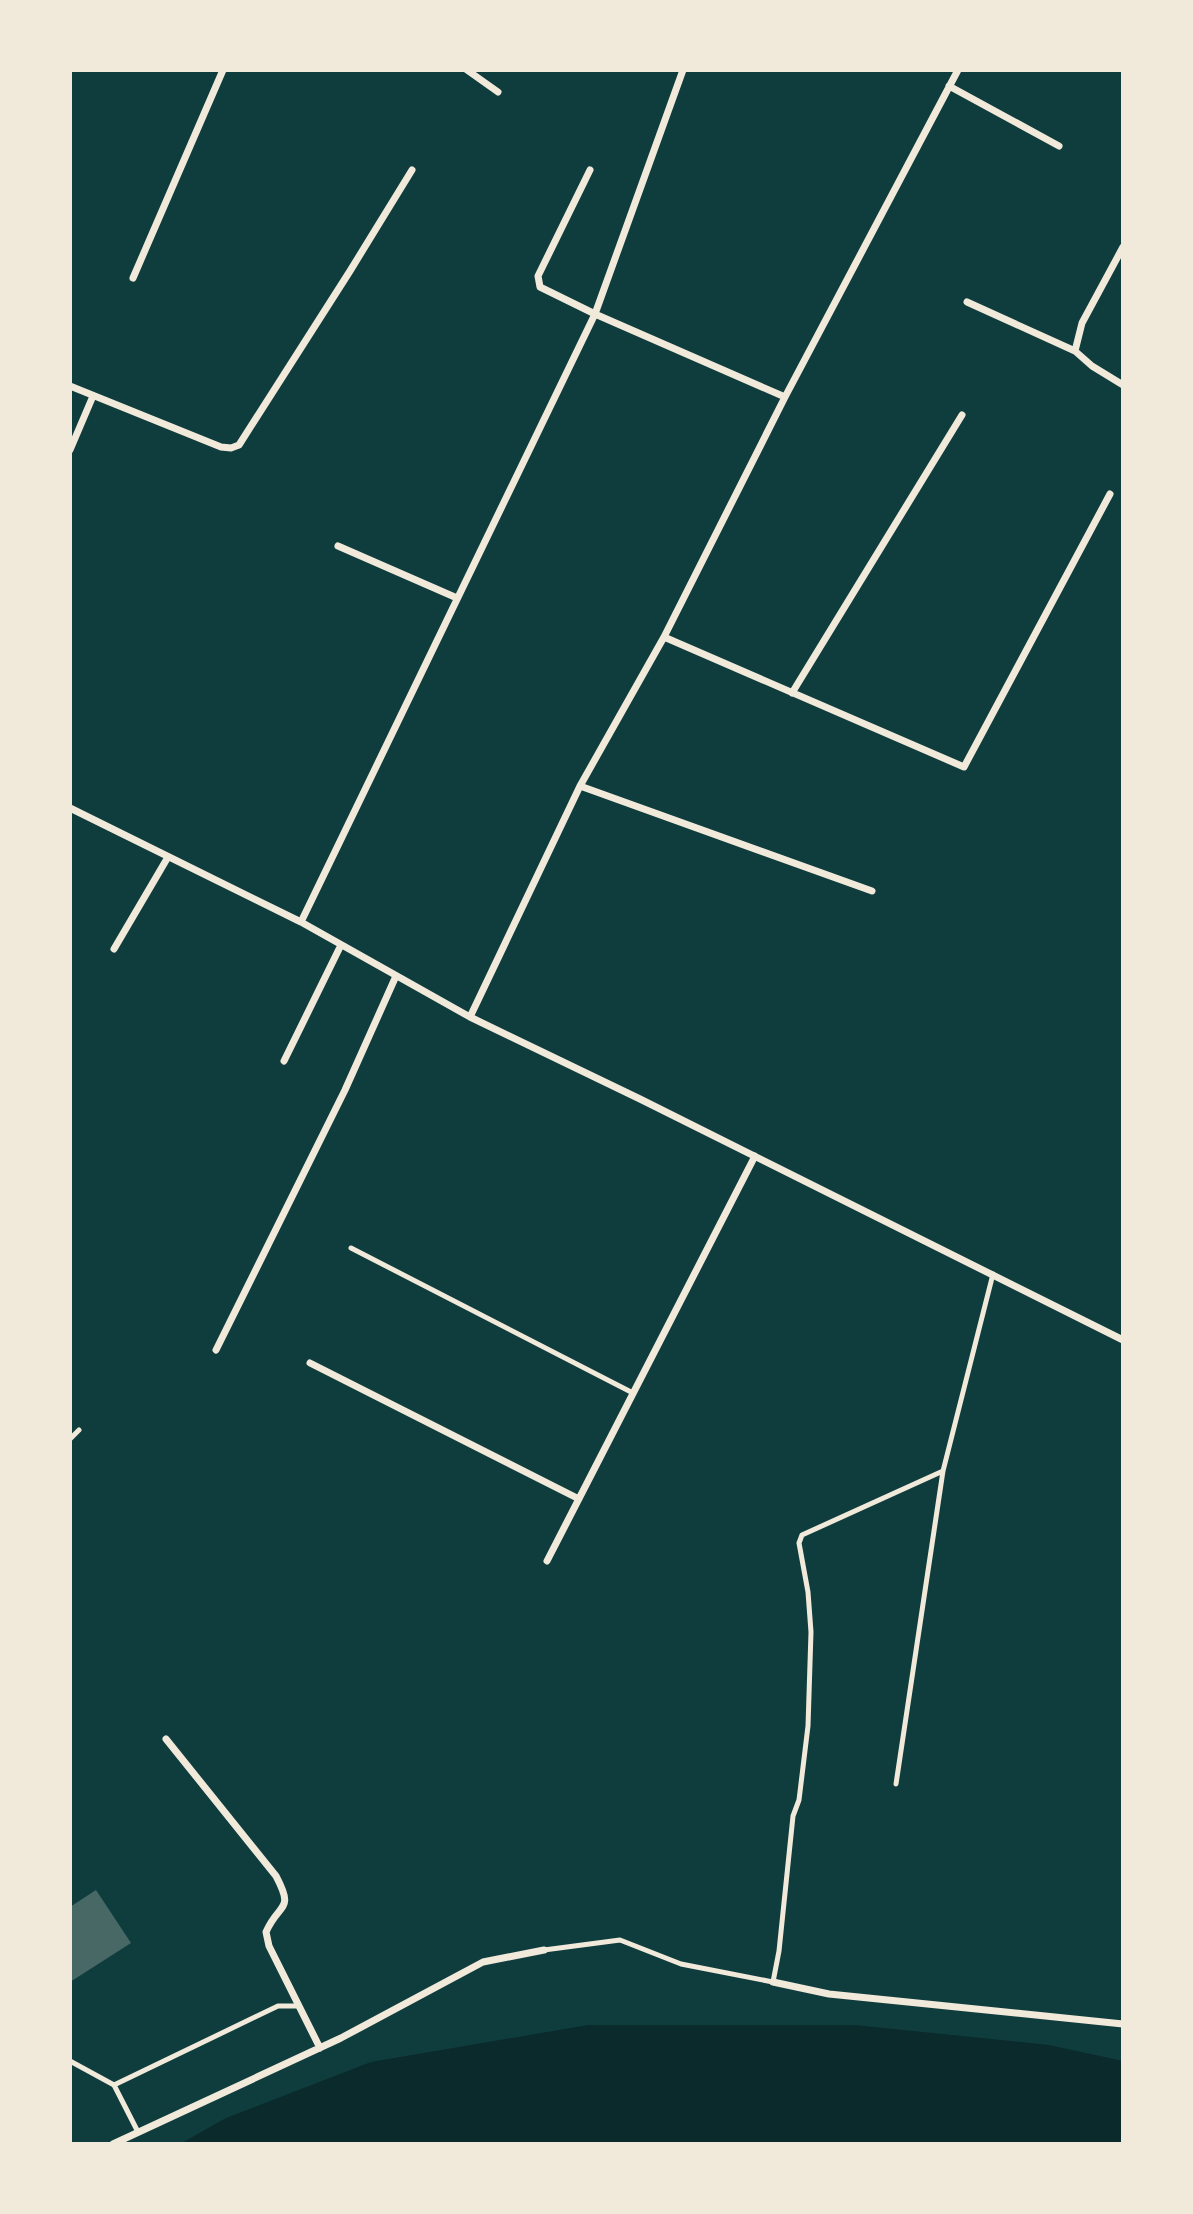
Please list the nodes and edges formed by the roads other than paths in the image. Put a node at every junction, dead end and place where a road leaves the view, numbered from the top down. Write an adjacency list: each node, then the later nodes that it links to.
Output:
1 (223, 70): 11 (street)
2 (467, 70): 6 (street)
3 (683, 70): 13 (street)
4 (958, 70): 5 (street)
5 (949, 86): 7 (street); 18 (street)
6 (498, 92)
7 (1059, 146)
8 (412, 170): 17 (street)
9 (590, 170): 13 (street)
10 (1123, 247): 14 (street)
11 (133, 278)
12 (968, 302): 14 (street)
13 (595, 314): 18 (street); 23 (street)
14 (1075, 351): 15 (street)
15 (1123, 385)
16 (70, 386): 17 (street)
17 (93, 396): 20 (street)
18 (785, 397): 24 (street)
19 (962, 415): 25 (street)
20 (70, 450)
21 (1110, 494): 25 (street)
22 (338, 546): 23 (street)
23 (457, 598): 30 (street)
24 (664, 637): 25 (street); 26 (street)
25 (792, 693)
26 (580, 786): 29 (street); 34 (street)
27 (70, 808): 28 (street)
28 (168, 857): 30 (street); 32 (street)
29 (872, 891)
30 (301, 922): 31 (street)
31 (341, 945): 33 (street); 35 (street)
32 (114, 949)
33 (396, 976): 34 (street); 40 (street)
34 (470, 1017): 36 (street)
35 (284, 1061)
36 (755, 1156): 38 (street); 42 (street)
37 (351, 1248): 42 (lane)
38 (993, 1274): 39 (street); 45 (lane)
39 (1123, 1340)
40 (216, 1350)
41 (310, 1363): 46 (street)
42 (633, 1393): 46 (street)
43 (79, 1430): 44 (lane)
44 (70, 1438)
45 (943, 1471): 49 (lane); 51 (lane)
46 (579, 1499): 47 (street)
47 (547, 1561)
48 (166, 1739): 52 (street)
49 (896, 1784)
50 (544, 1950): 51 (lane); 54 (street)
51 (773, 1982): 53 (street)
52 (298, 2006): 54 (street); 56 (lane)
53 (1123, 2024)
54 (320, 2048): 57 (street)
55 (70, 2061): 56 (lane)
56 (114, 2085): 57 (lane)
57 (138, 2132): 58 (street)
58 (113, 2144)

